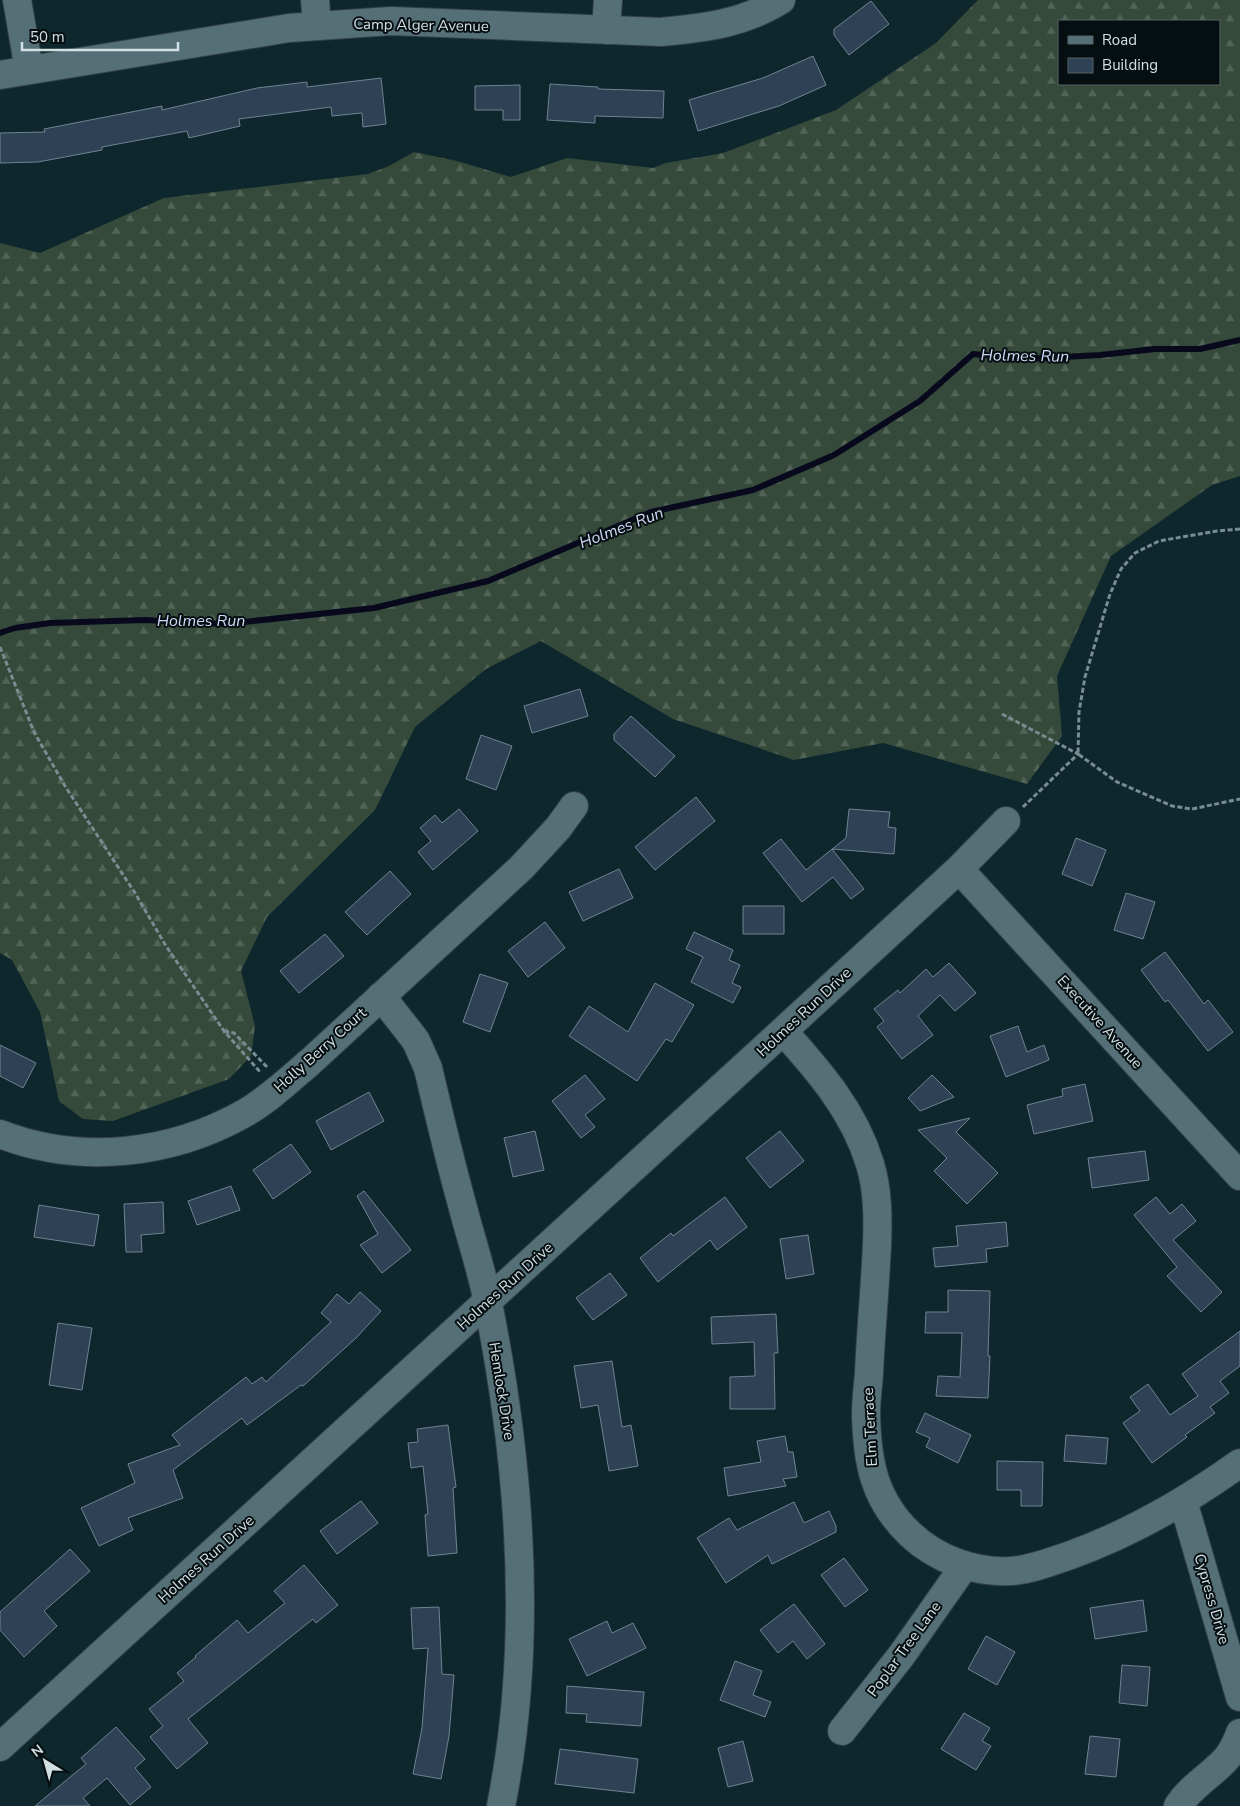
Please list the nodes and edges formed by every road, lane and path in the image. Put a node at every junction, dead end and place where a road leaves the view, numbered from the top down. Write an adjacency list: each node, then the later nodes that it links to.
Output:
1 (18, 0): 6 (street)
2 (608, 0): 5 (street)
3 (781, 0): 5 (street, Camp Alger Avenue)
4 (316, 13): 5 (street, Camp Alger Avenue); 6 (street, Camp Alger Avenue)
5 (606, 30)
6 (29, 70): 7 (street, Camp Alger Avenue)
7 (0, 75)
8 (1240, 529): 11 (path)
9 (0, 647): 17 (path)
10 (1002, 714): 11 (path)
11 (1078, 754): 12 (path); 14 (path)
12 (1240, 799)
13 (574, 806): 16 (street, Holly Berry Court)
14 (1006, 821): 15 (street, Holmes Run Drive)
15 (959, 869): 18 (street, Holmes Run Drive); 22 (street, Executive Avenue)
16 (381, 996): 20 (street, Holly Berry Court); 23 (street, Hemlock Drive)
17 (224, 1031): 19 (path); 20 (path)
18 (783, 1031): 23 (street, Holmes Run Drive); 26 (street, Elm Terrace)
19 (254, 1064)
20 (282, 1085): 21 (street, Holly Berry Court)
21 (0, 1134)
22 (1240, 1176)
23 (488, 1301): 30 (street, Holmes Run Drive); 31 (street, Hemlock Drive)
24 (1240, 1462): 25 (street, Elm Terrace)
25 (1183, 1501): 26 (street, Elm Terrace); 27 (street, Cypress Drive)
26 (965, 1565): 28 (street, Poplar Tree Lane)
27 (1240, 1697)
28 (842, 1731)
29 (1240, 1733): 32 (street)
30 (0, 1747)
31 (501, 1806)
32 (1178, 1806)

